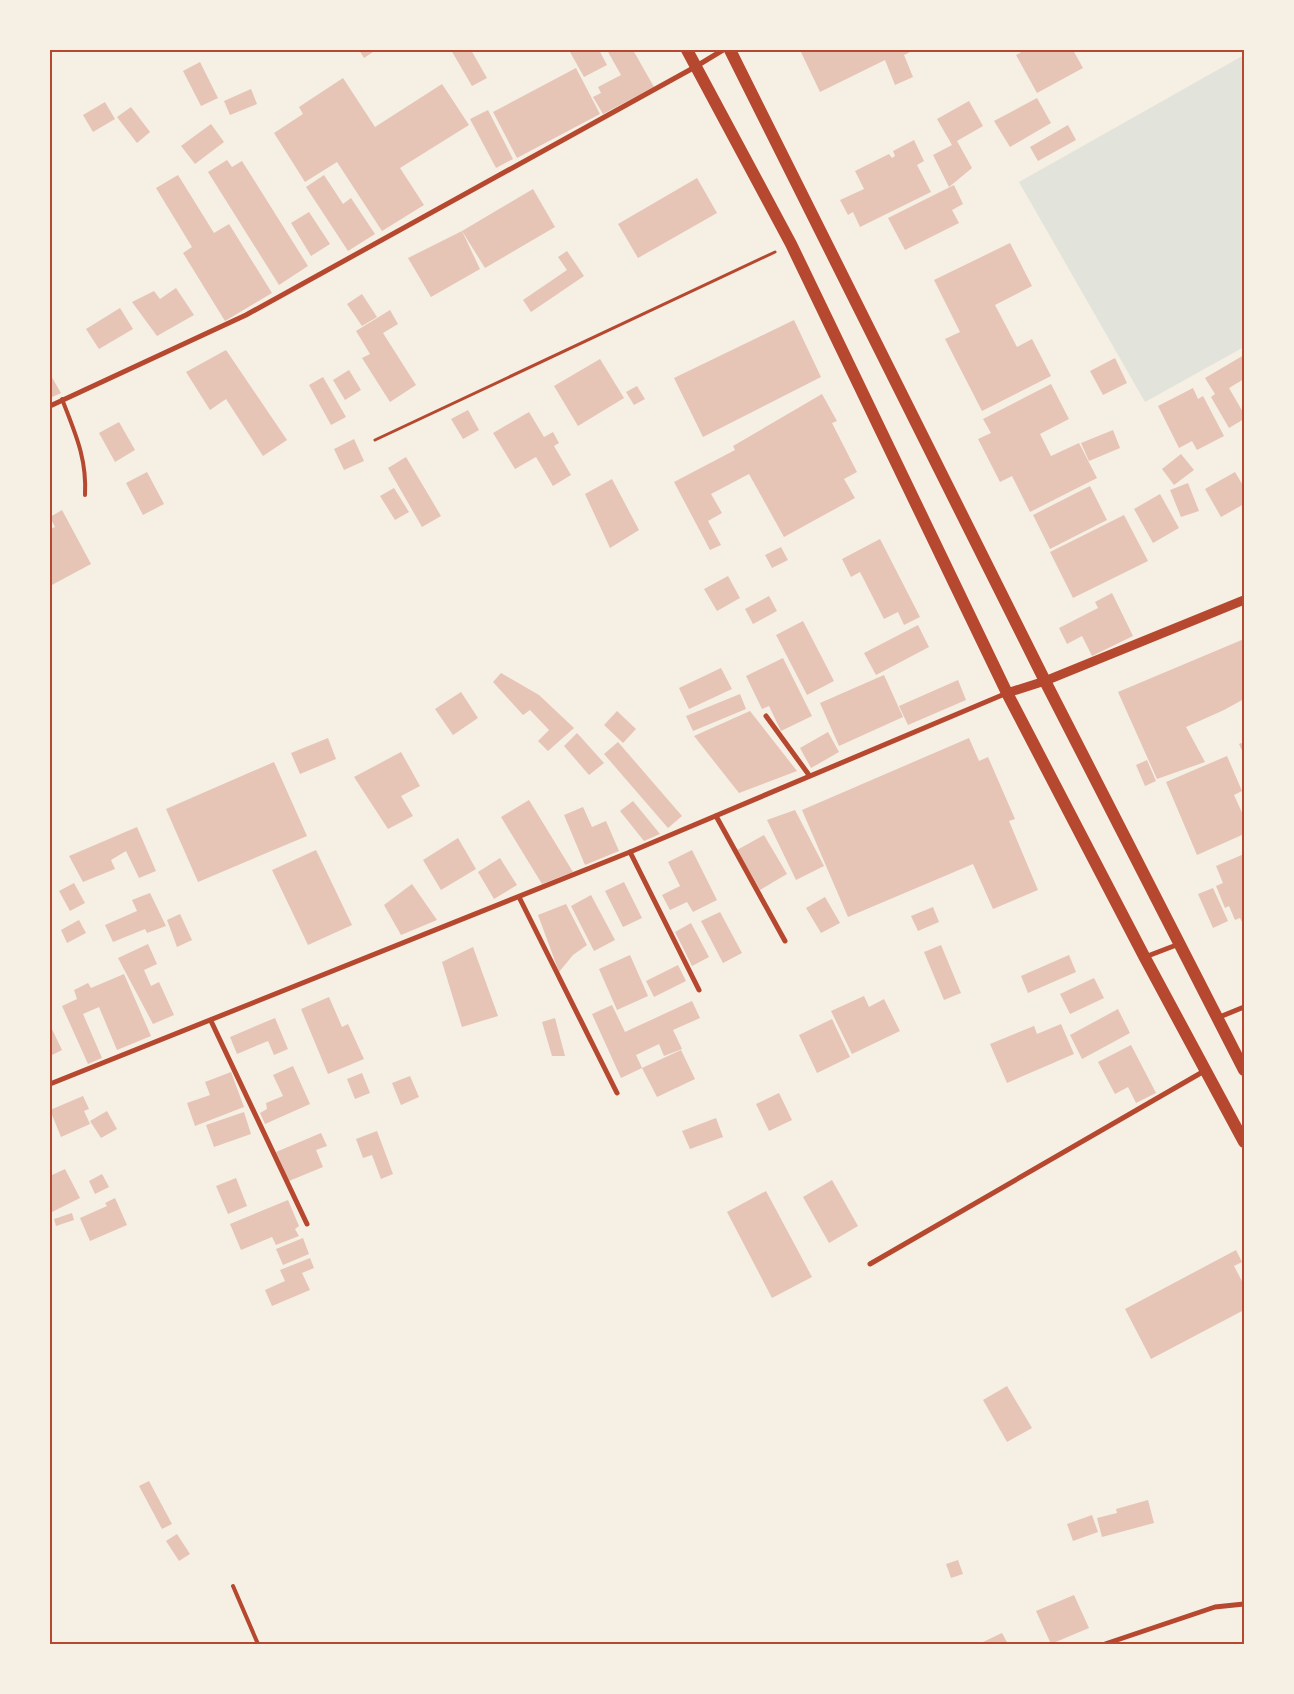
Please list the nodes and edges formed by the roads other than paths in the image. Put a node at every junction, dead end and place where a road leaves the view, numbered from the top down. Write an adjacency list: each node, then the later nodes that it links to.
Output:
1 (687, 50): 4 (main road)
2 (723, 50): 4 (street)
3 (730, 50): 9 (main road)
4 (696, 67): 5 (street); 10 (main road)
5 (62, 399): 6 (street); 7 (lane)
6 (50, 406)
7 (85, 495)
8 (1244, 600): 9 (street)
9 (1044, 681): 10 (street); 17 (main road)
10 (1007, 693): 12 (street); 18 (main road)
11 (766, 716): 12 (street)
12 (809, 775): 13 (street)
13 (716, 816): 14 (street); 16 (street)
14 (630, 852): 15 (street); 19 (street)
15 (518, 897): 22 (street); 26 (street)
16 (785, 942)
17 (1180, 944): 18 (street); 21 (main road)
18 (1145, 958): 23 (main road)
19 (699, 990)
20 (1244, 1007): 21 (street)
21 (1217, 1019): 24 (main road)
22 (211, 1021): 25 (street); 28 (street)
23 (1206, 1070): 27 (main road); 29 (street)
24 (1244, 1070)
25 (50, 1084)
26 (617, 1093)
27 (1244, 1142)
28 (307, 1224)
29 (870, 1264)
30 (233, 1586): 32 (lane)
31 (1244, 1604): 33 (street)
32 (258, 1644)
33 (1104, 1644)

